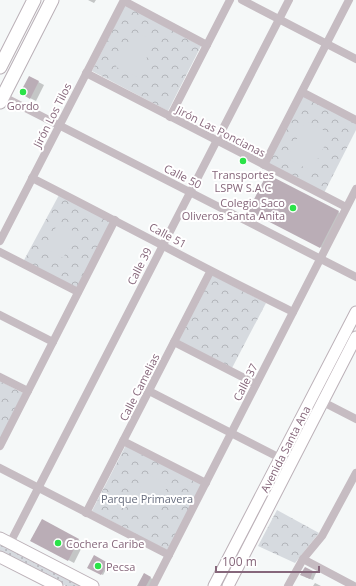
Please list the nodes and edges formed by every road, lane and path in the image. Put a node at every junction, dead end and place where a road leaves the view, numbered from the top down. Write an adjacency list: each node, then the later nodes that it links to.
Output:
1 (34, 0): 12 (main road)
2 (52, 0): 13 (main road)
3 (124, 0): 10 (street); 14 (street, Jirón Los Tilos)
4 (230, 0): 10 (street)
5 (242, 0): 8 (street)
6 (289, 0): 8 (street, Calle 39)
7 (349, 0): 9 (street)
8 (279, 19): 9 (street); 20 (street, Calle 39)
9 (327, 44): 11 (street); 15 (street)
10 (207, 45): 17 (street)
11 (356, 59)
12 (1, 62): 13 (street)
13 (18, 68): 16 (main road)
14 (86, 73): 17 (street, Jirón Las Poncianas); 19 (street, Jirón Los Tilos)
15 (302, 92): 18 (street); 21 (street)
16 (1, 98): 19 (street, Calle 50)
17 (170, 117): 20 (street, Jirón Las Poncianas)
18 (356, 120)
19 (59, 126): 22 (street, Jirón Los Tilos); 24 (street, Calle 50)
20 (216, 140): 21 (street, Jirón Las Poncianas); 24 (street, Calle 39)
21 (264, 165): 25 (street, Jirón Las Poncianas)
22 (32, 178): 26 (street, Calle 51); 27 (street, Jirón Los Tilos)
23 (356, 189): 25 (street, Calle 37)
24 (191, 192): 28 (street, Calle 39); 30 (street, Calle 50)
25 (346, 207): 30 (street, Calle 37)
26 (115, 220): 28 (street, Calle 51); 33 (street)
27 (0, 241)
28 (163, 245): 31 (street, Calle 51); 54 (street, Calle 39)
29 (0, 252): 33 (street)
30 (320, 259): 32 (street, Calle 50); 34 (street, Calle 37)
31 (210, 272): 34 (street, Calle 51); 39 (street, Calle Camelias)
32 (356, 277)
33 (78, 292): 38 (street)
34 (293, 312): 41 (street, Calle 37)
35 (356, 312): 49 (street, Avenida Santa Ana)
36 (0, 315): 38 (street)
37 (356, 337): 44 (street, Avenida Santa Ana)
38 (53, 342): 42 (street)
39 (174, 342): 41 (street); 43 (street, Calle Camelias)
40 (0, 377): 42 (street)
41 (256, 384): 46 (street, Calle 37)
42 (28, 391): 48 (street)
43 (149, 391): 46 (street); 47 (street, Calle Camelias)
44 (323, 402): 45 (street); 50 (street, Avenida Santa Ana)
45 (356, 419)
46 (231, 433): 49 (street); 53 (street, Calle 37)
47 (123, 441): 53 (street); 55 (street, Calle Camelias)
48 (0, 446)
49 (280, 459): 50 (street); 64 (street, Avenida Santa Ana)
50 (291, 464): 65 (street, Avenida Santa Ana)
51 (0, 468): 54 (street)
52 (356, 473): 59 (street)
53 (206, 483): 57 (street, Calle 37)
54 (38, 488): 55 (street); 56 (street, Calle 39)
55 (86, 513): 57 (street)
56 (5, 540): 62 (street)
57 (169, 555): 63 (street, Calle 37)
58 (0, 557): 61 (street)
59 (303, 559): 60 (street); 66 (street)
60 (344, 584): 67 (street)
61 (57, 586)
62 (93, 586)
63 (153, 586)
64 (214, 586)
65 (228, 586)
66 (288, 586)
67 (354, 586)

